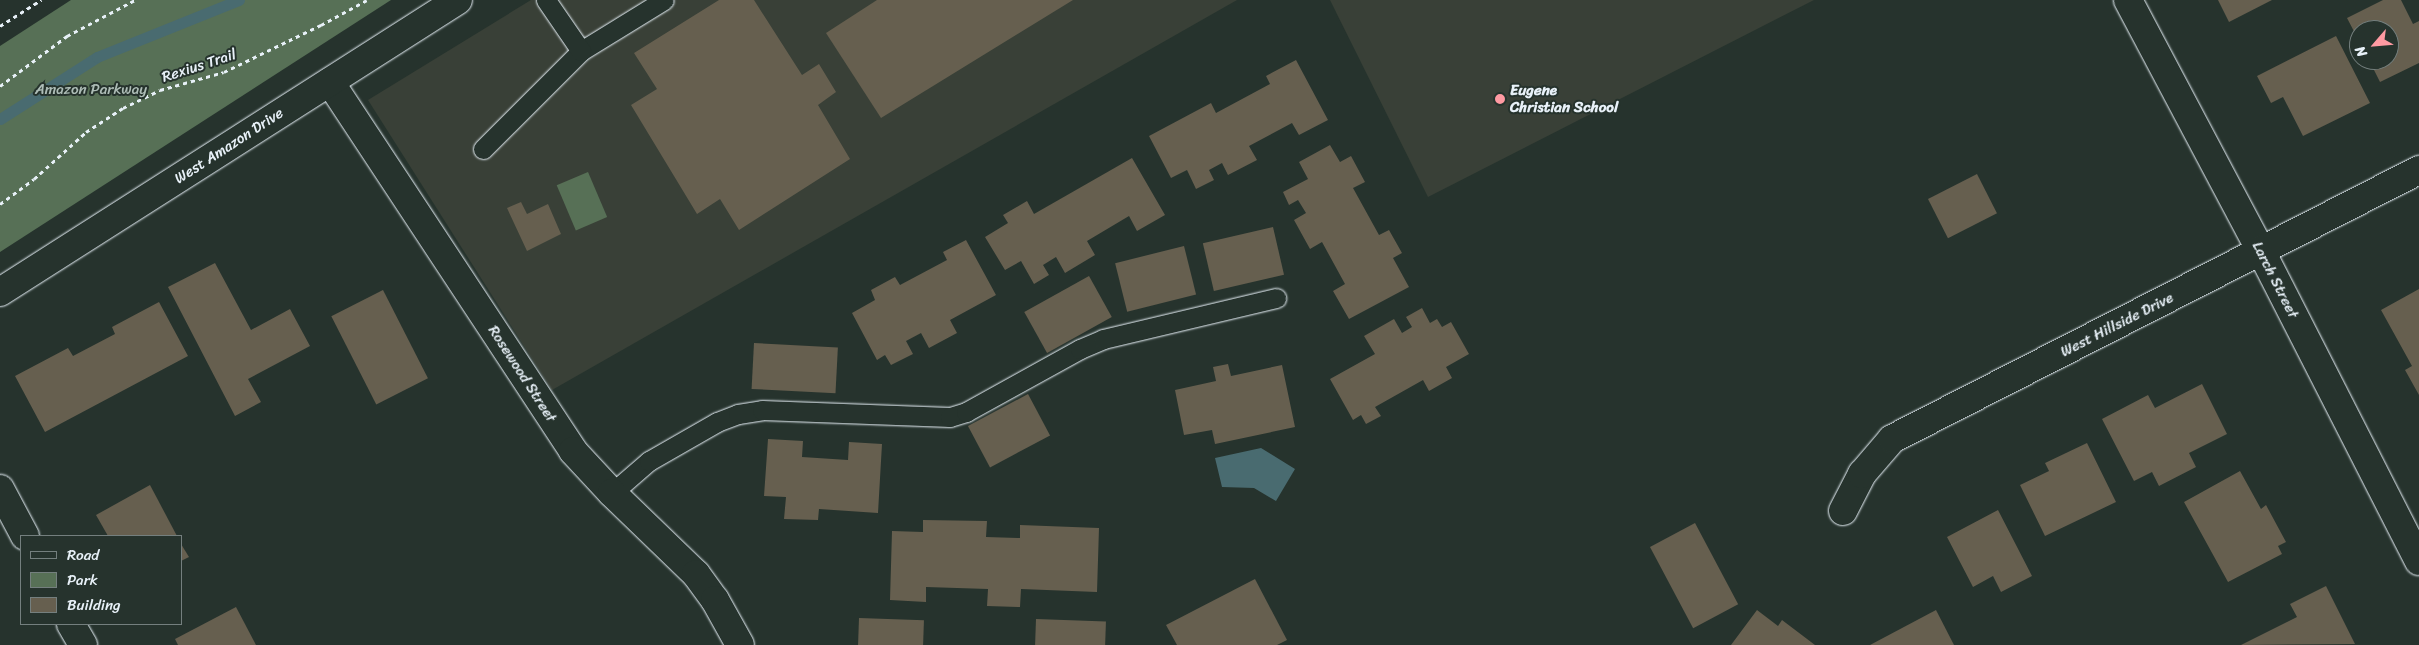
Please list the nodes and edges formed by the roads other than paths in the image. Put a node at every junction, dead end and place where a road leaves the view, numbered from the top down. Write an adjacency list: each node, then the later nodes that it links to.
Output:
1 (458, 0): 6 (street, West Amazon Drive)
2 (546, 0): 5 (lane)
3 (664, 0): 5 (lane)
4 (2128, 0): 9 (street, Larch Street)
5 (581, 51): 7 (lane)
6 (330, 82): 10 (street, West Amazon Drive); 13 (street, Rosewood Street)
7 (483, 149)
8 (2419, 170): 9 (street, West Hillside Drive)
9 (2261, 251): 14 (street, West Hillside Drive); 16 (street, Larch Street)
10 (0, 292)
11 (1276, 298): 13 (lane)
12 (0, 489): 15 (street)
13 (612, 494): 19 (street, Rosewood Street)
14 (1843, 511)
15 (24, 535)
16 (2419, 561)
17 (72, 625): 18 (street)
18 (83, 645)
19 (740, 645)

